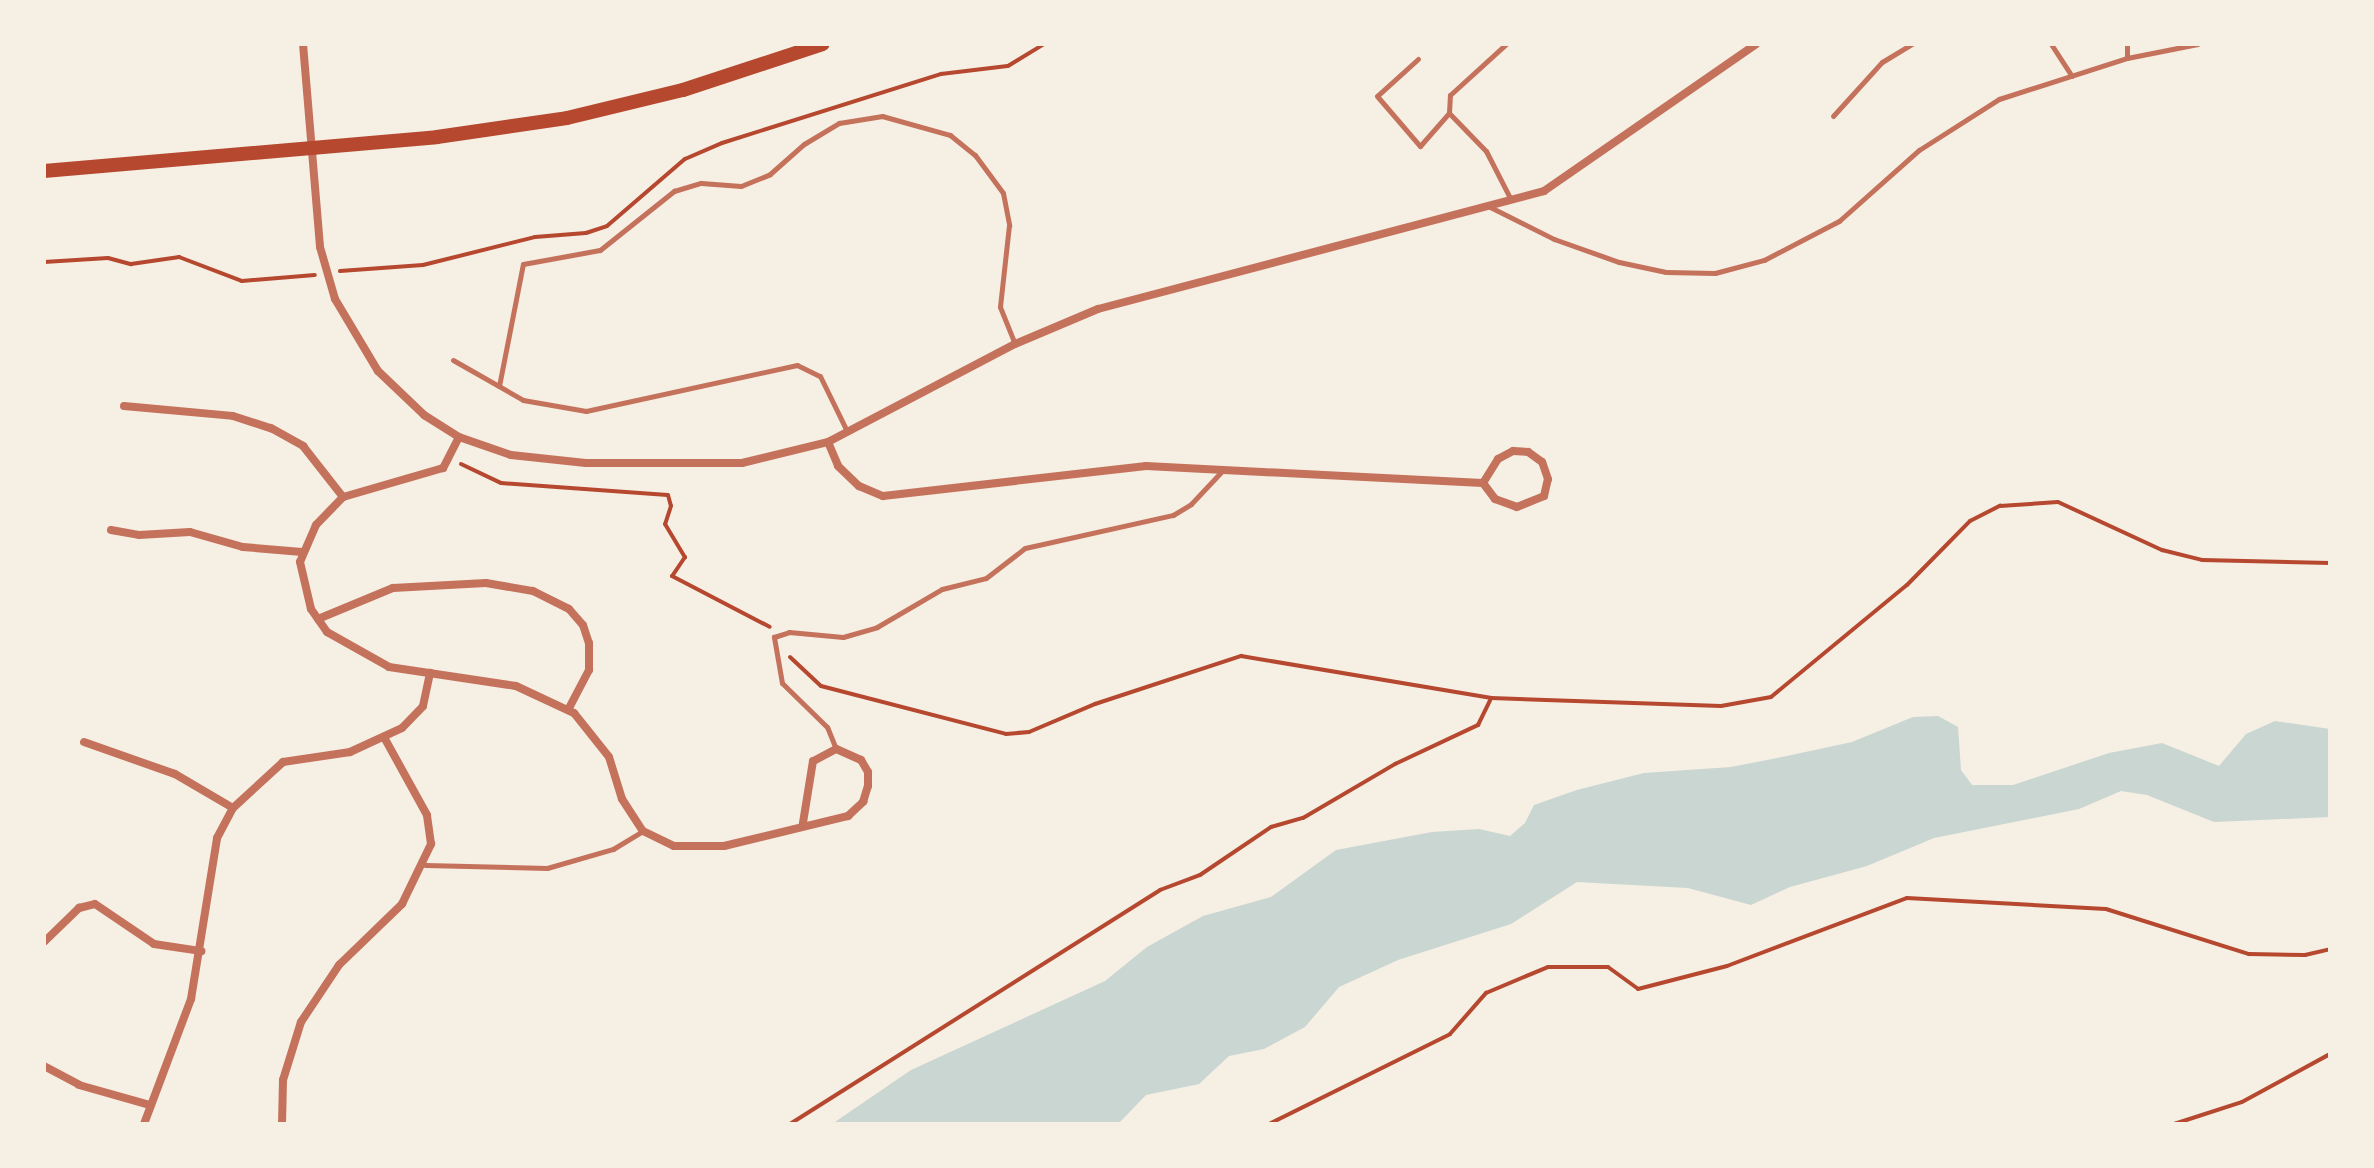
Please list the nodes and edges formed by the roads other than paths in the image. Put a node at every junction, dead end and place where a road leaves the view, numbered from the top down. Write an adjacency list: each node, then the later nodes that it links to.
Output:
1 (303, 44): 14 (street)
2 (823, 44): 14 (main road)
3 (1506, 44): 12 (lane)
4 (1756, 44): 16 (street)
5 (1912, 44): 13 (lane)
6 (2051, 44): 11 (lane)
7 (2127, 44): 9 (lane)
8 (2198, 44): 9 (lane)
9 (2127, 58): 11 (lane)
10 (1418, 59): 12 (lane)
11 (2072, 76): 17 (lane)
12 (1449, 113): 16 (lane)
13 (1833, 116)
14 (314, 148): 15 (main road); 23 (street)
15 (44, 171)
16 (1510, 198): 17 (street)
17 (1487, 205): 18 (street)
18 (1015, 344): 20 (lane); 22 (street)
19 (453, 360): 20 (lane)
20 (499, 386): 22 (lane)
21 (124, 406): 27 (street)
22 (848, 432): 24 (street)
23 (459, 437): 24 (street); 27 (street)
24 (828, 442): 25 (street)
25 (1225, 468): 26 (street); 35 (lane)
26 (1483, 483): 26 (street)
27 (343, 497): 29 (street)
28 (111, 530): 29 (street)
29 (302, 552): 30 (street)
30 (318, 619): 31 (street); 32 (street)
31 (430, 673): 32 (street); 33 (street)
32 (568, 710): 38 (street)
33 (385, 739): 36 (street); 39 (street)
34 (84, 742): 36 (street)
35 (836, 749): 37 (street); 37 (street)
36 (233, 808): 41 (street)
37 (803, 823): 38 (street)
38 (643, 831): 39 (lane)
39 (425, 865): 45 (street)
40 (44, 942): 41 (street)
41 (201, 951): 43 (street)
42 (44, 1066): 43 (street)
43 (150, 1105): 44 (street)
44 (144, 1124)
45 (282, 1124)

